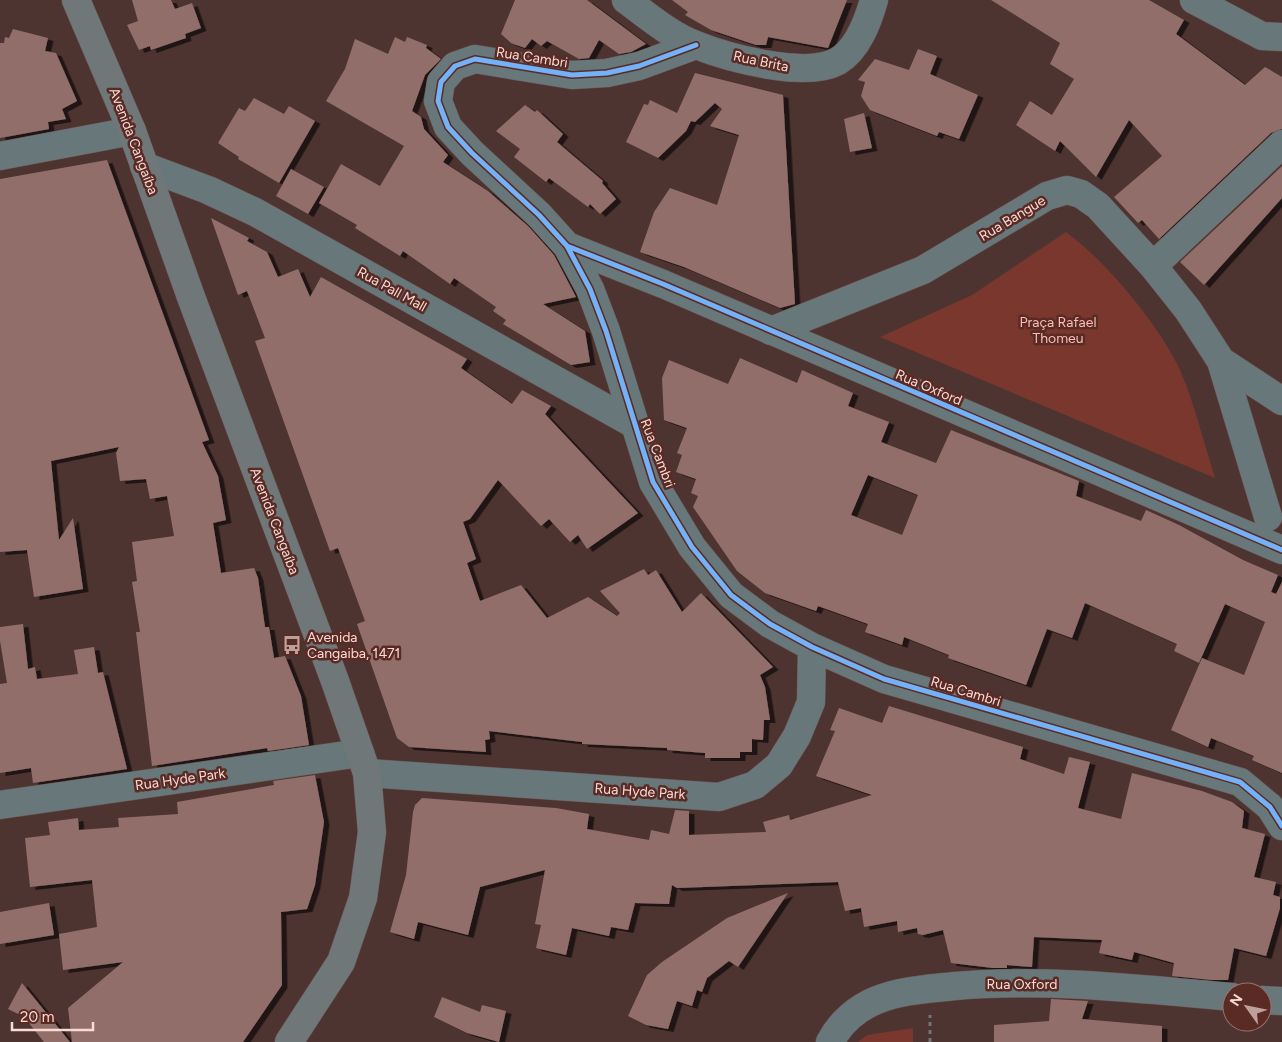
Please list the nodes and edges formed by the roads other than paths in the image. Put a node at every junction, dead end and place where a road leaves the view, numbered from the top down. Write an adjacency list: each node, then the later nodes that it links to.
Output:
1 (76, 0): 7 (main road, Avenida Cangaíba)
2 (626, 0): 6 (street, Rua Brita)
3 (874, 0): 6 (street, Rua Brita)
4 (1194, 0): 5 (street)
5 (1282, 37)
6 (696, 45): 11 (street, Rua Cambri)
7 (132, 131): 9 (street); 10 (main road, Avenida Cangaíba)
8 (1282, 144): 12 (street)
9 (0, 156)
10 (144, 166): 16 (street, Rua Pall Mall); 21 (main road, Avenida Cangaíba)
11 (566, 246): 13 (street, Rua Oxford); 16 (street, Rua Cambri)
12 (1154, 266): 13 (street, Rua Bangue); 14 (street, Rua Bangue)
13 (771, 330): 18 (street, Rua Oxford)
14 (1221, 361): 15 (street, Rua Bangue); 17 (street, Rua Bangue)
15 (1282, 402)
16 (634, 424): 20 (street, Rua Cambri)
17 (1275, 516): 18 (street)
18 (1229, 527): 19 (street, Rua Oxford)
19 (1282, 550)
20 (812, 647): 21 (street, Rua Hyde Park); 23 (street, Rua Cambri)
21 (363, 763): 22 (street, Rua Hyde Park); 25 (main road, Avenida Cangaíba)
22 (0, 805)
23 (1282, 826)
24 (1222, 996): 26 (street, Rua Oxford)
25 (289, 1042)
26 (830, 1042)

